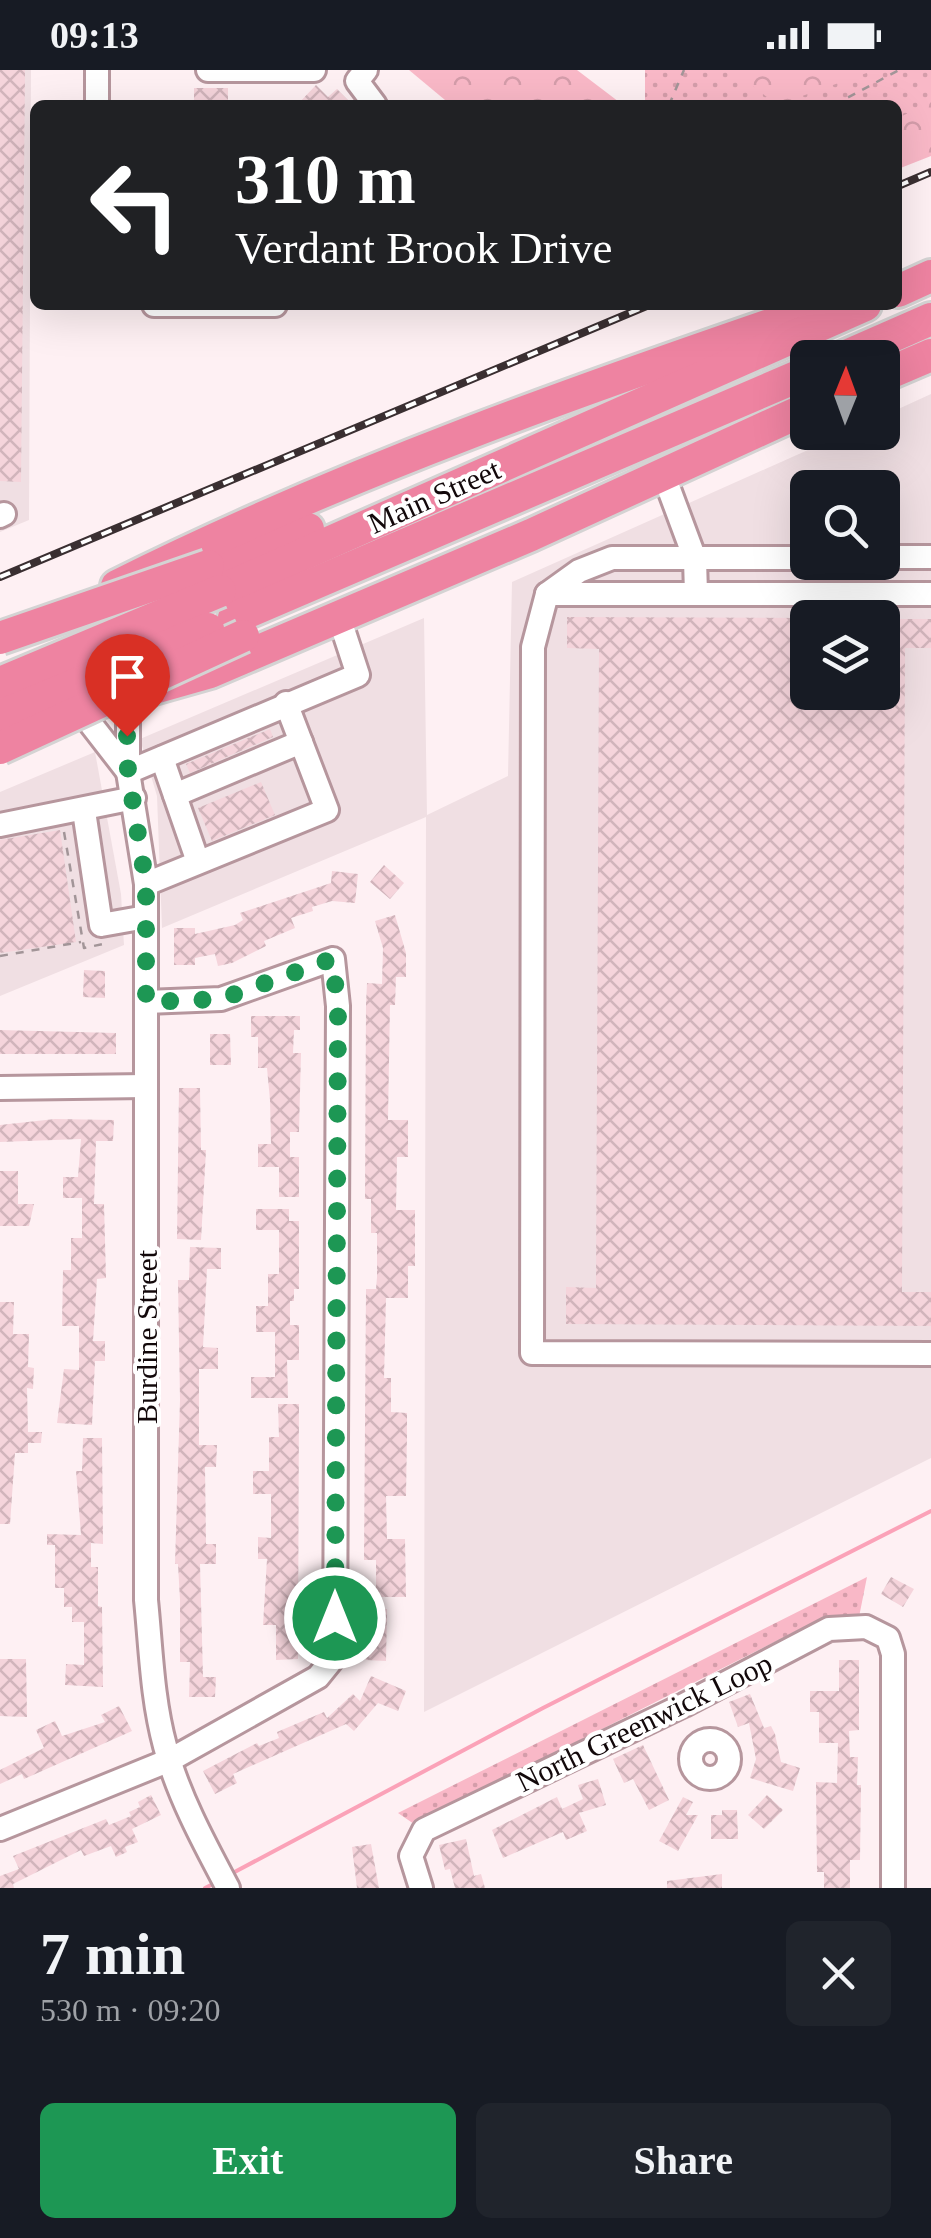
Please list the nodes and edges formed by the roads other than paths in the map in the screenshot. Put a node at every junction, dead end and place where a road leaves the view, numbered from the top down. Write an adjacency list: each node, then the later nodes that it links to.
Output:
1 (97, 70): 5 (street)
2 (208, 70): 3 (street)
3 (314, 70)
4 (356, 74): 6 (street)
5 (97, 100)
6 (372, 100)
7 (931, 273): 8 (highway); 9 (highway)
8 (902, 280)
9 (902, 289)
10 (813, 310): 26 (highway)
11 (854, 310): 27 (highway)
12 (931, 318): 13 (highway)
13 (882, 340)
14 (931, 355): 15 (highway)
15 (900, 368)
16 (790, 380): 27 (highway, Main Street)
17 (790, 416): 18 (highway)
18 (662, 472): 22 (street); 28 (highway)
19 (931, 556): 20 (street)
20 (900, 557)
21 (790, 558): 22 (street)
22 (695, 559): 23 (street); 24 (street)
23 (546, 594): 24 (street); 49 (street)
24 (696, 594): 25 (street)
25 (931, 594)
26 (96, 596): 29 (highway); 31 (highway)
27 (226, 603): 29 (highway, bridge); 30 (highway, Main Street, bridge); 34 (highway, Main Street, bridge); 36 (highway, bridge)
28 (339, 617): 31 (highway); 32 (street)
29 (0, 639)
30 (0, 682)
31 (131, 695): 33 (highway); 38 (street, Burdine Street)
32 (286, 704): 35 (street); 37 (street)
33 (83, 714): 36 (highway); 38 (street, Burdine Street)
34 (0, 716)
35 (301, 742): 39 (street); 43 (street)
36 (0, 748)
37 (162, 758): 38 (street); 39 (street)
38 (128, 772): 40 (street, Burdine Street)
39 (175, 795): 43 (street)
40 (134, 798): 41 (street); 44 (street, Burdine Street)
41 (84, 811): 42 (street); 45 (street)
42 (0, 824)
43 (198, 862): 44 (street)
44 (146, 884): 45 (street, Burdine Street)
45 (146, 917): 46 (street, Burdine Street)
46 (146, 1002): 47 (street, Burdine Street); 52 (street)
47 (146, 1086): 48 (street); 52 (street, Burdine Street)
48 (0, 1088)
49 (931, 1354)
50 (684, 1705): 51 (street); 55 (street, North Greenwick Loop); 56 (street, North Greenwick Loop)
51 (701, 1742)
52 (170, 1760): 53 (street); 54 (street, Burdine Street)
53 (0, 1829)
54 (228, 1888)
55 (420, 1888)
56 (893, 1888)

